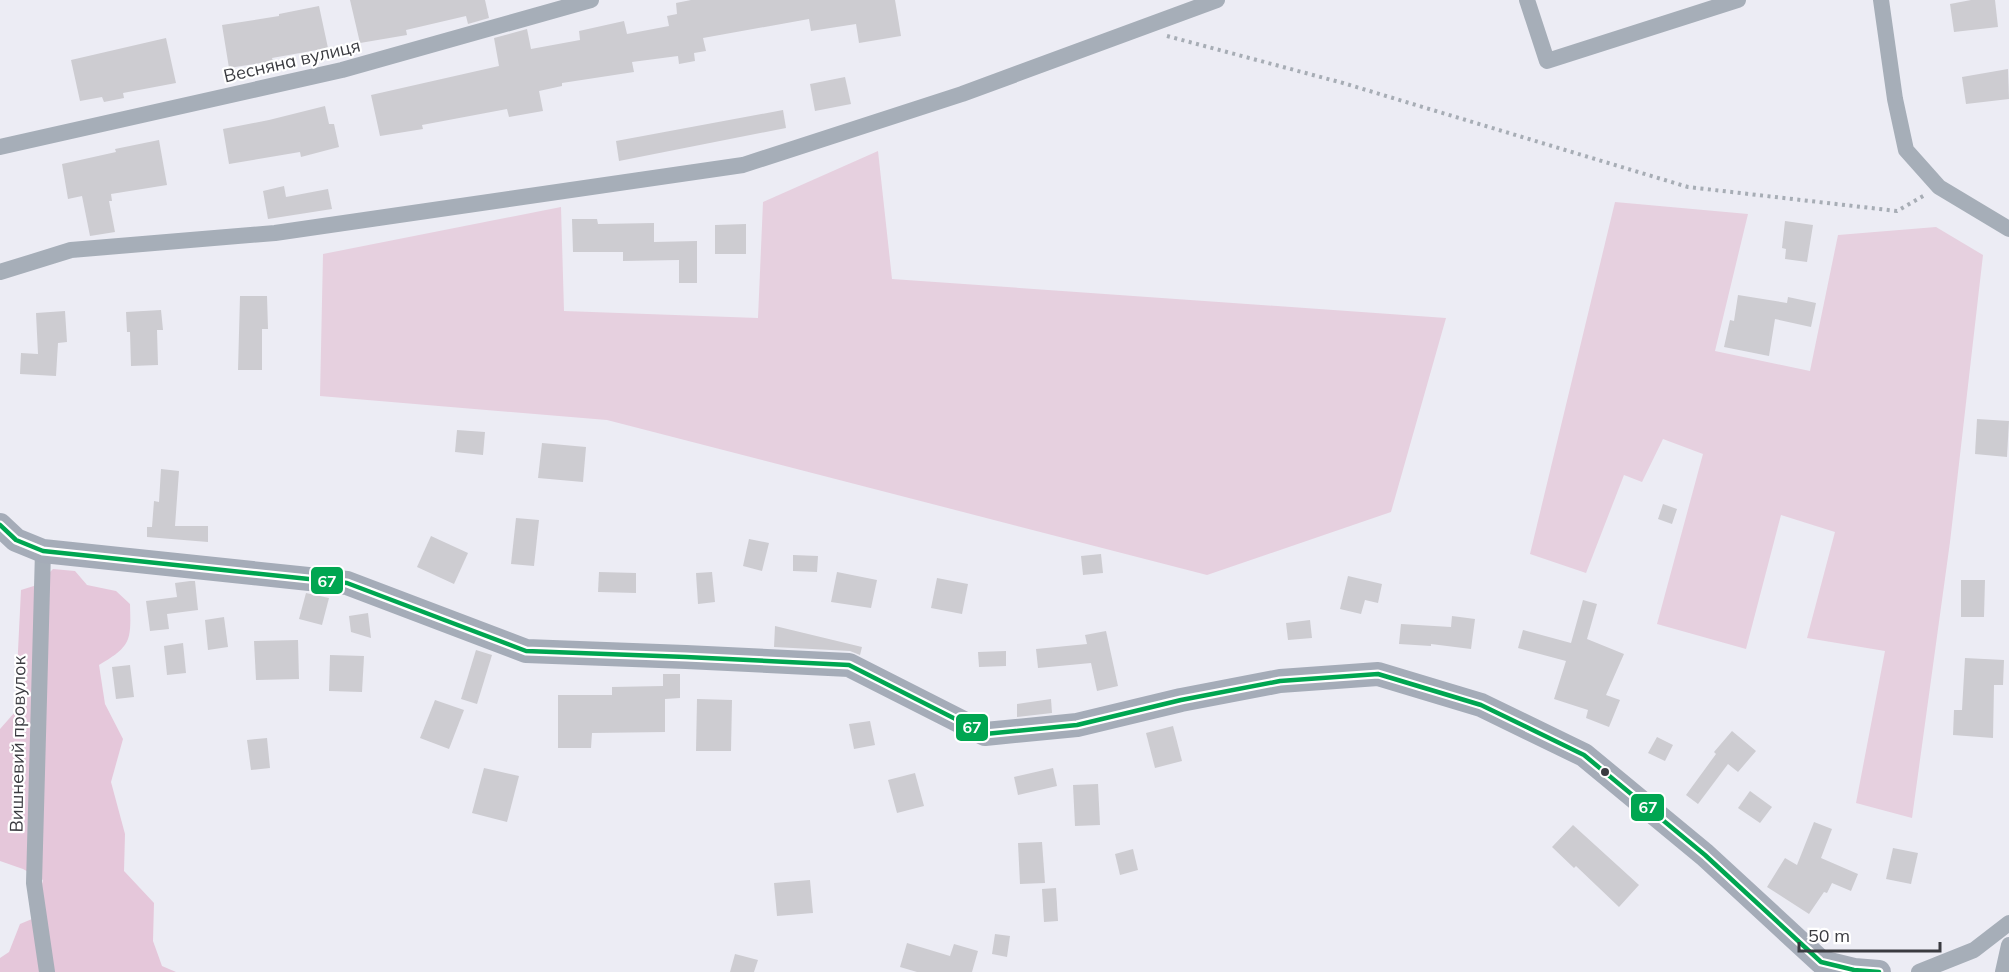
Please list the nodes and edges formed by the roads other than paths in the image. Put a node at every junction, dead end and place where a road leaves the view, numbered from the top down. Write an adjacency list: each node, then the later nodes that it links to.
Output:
1 (591, 0): 6 (street, Весняна вулиця)
2 (1217, 0): 8 (street)
3 (1527, 0): 4 (street)
4 (1738, 0)
5 (1881, 0): 7 (street)
6 (0, 147)
7 (2009, 229)
8 (0, 272)
9 (0, 525): 10 (street)
10 (43, 551): 13 (street); 14 (street, Вишневий провулок)
11 (2009, 923): 16 (street)
12 (2009, 945): 17 (street)
13 (1853, 971): 15 (street)
14 (47, 972)
15 (1879, 972)
16 (1919, 972)
17 (2003, 972)

